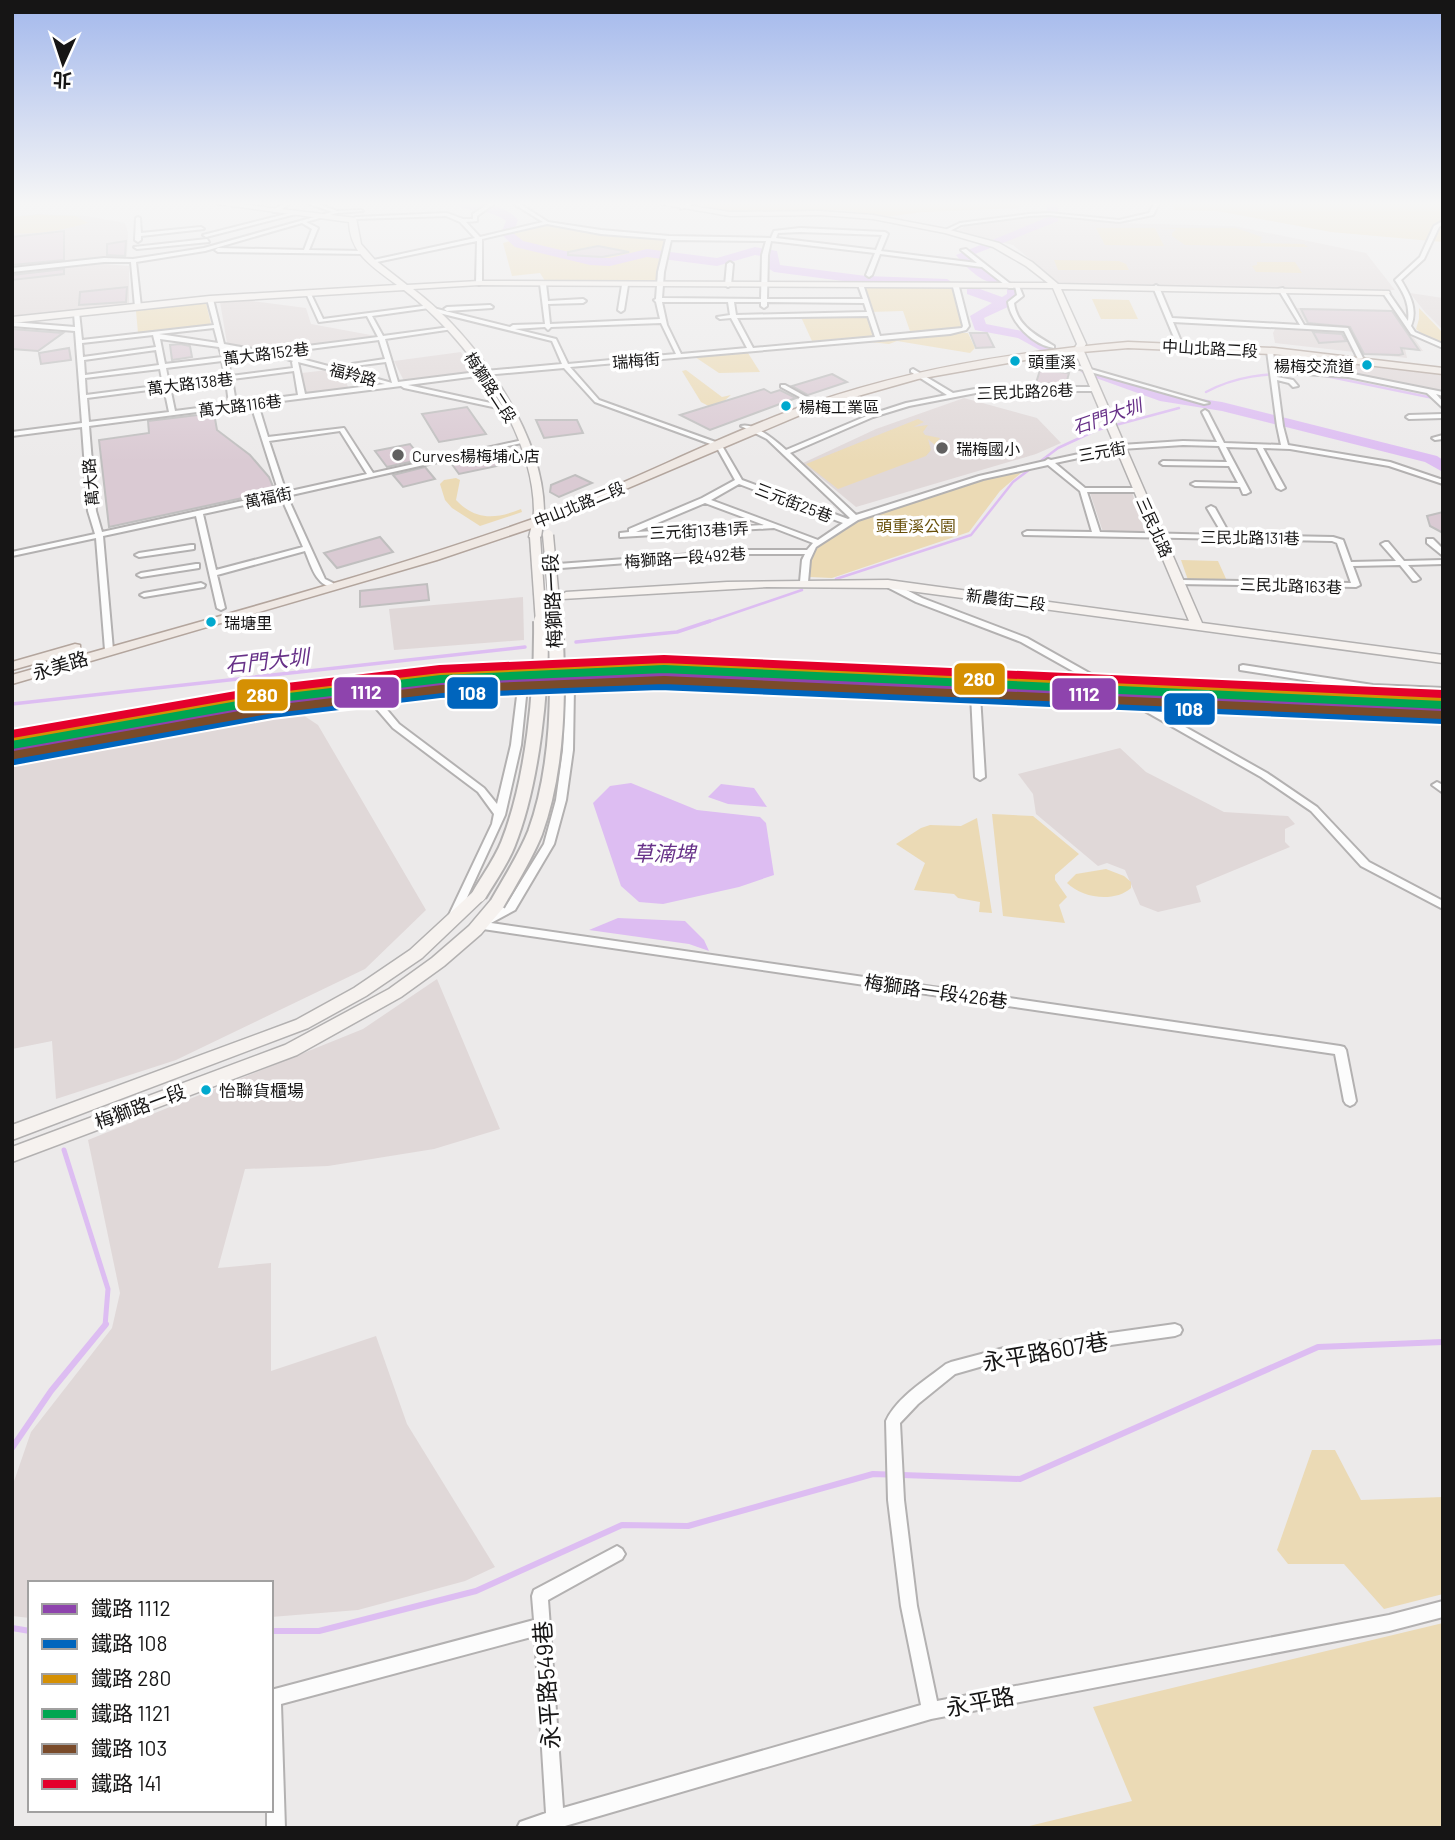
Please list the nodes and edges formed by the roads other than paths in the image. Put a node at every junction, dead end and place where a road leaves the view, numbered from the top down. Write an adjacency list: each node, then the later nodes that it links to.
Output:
1 (137, 290): 25 (street)
2 (360, 290): 16 (street)
3 (408, 290): 27 (street, 梅獅路二段)
4 (543, 290): 24 (street)
5 (624, 290): 28 (street)
6 (658, 290): 19 (street)
7 (764, 290): 22 (street)
8 (863, 290): 23 (street)
9 (957, 290): 46 (street, 瑞梅街)
10 (1016, 290): 57 (street)
11 (1058, 290): 52 (street, 三民北路)
12 (1157, 290): 35 (street)
13 (1282, 290): 38 (street)
14 (1304, 290): 17 (street)
15 (1405, 290): 40 (street)
16 (307, 292): 18 (street); 31 (street)
17 (1386, 293): 40 (street)
18 (209, 299): 25 (street); 41 (street)
19 (657, 300): 21 (street); 36 (street)
20 (583, 301): 24 (street)
21 (731, 301): 22 (street); 34 (street)
22 (764, 301): 23 (street); 32 (street)
23 (866, 301): 30 (street)
24 (544, 303): 39 (street)
25 (138, 306): 29 (street)
26 (489, 307): 27 (street)
27 (431, 308): 31 (street); 42 (street); 44 (street, 梅獅路二段)
28 (621, 310)
29 (77, 313): 37 (street); 43 (street, 萬大路)
30 (869, 314): 32 (street); 46 (street)
31 (369, 315): 47 (street)
32 (764, 316): 34 (street)
33 (720, 317): 34 (street)
34 (733, 317): 56 (street)
35 (1171, 320): 38 (street); 50 (street)
36 (661, 321): 39 (street); 60 (street)
37 (12, 322): 43 (street)
38 (1302, 324): 62 (street)
39 (547, 325): 42 (street); 48 (street)
40 (1409, 325): 53 (street)
41 (217, 326): 45 (street); 51 (street)
42 (503, 327): 48 (street)
43 (78, 329): 49 (street, 萬大路)
44 (450, 329): 47 (street, 萬大路152巷); 71 (street, 梅獅路二段)
45 (156, 335): 49 (street); 51 (street, 福羚路); 54 (street)
46 (877, 337): 56 (street, 瑞梅街)
47 (382, 339): 55 (street, 萬大路152巷); 64 (street)
48 (555, 340): 66 (street)
49 (79, 342): 63 (street, 萬大路)
50 (1179, 343): 52 (main road, 中山北路二段); 58 (main road, 中山北路二段); 62 (main road, 中山北路二段)
51 (222, 345): 59 (street, 福羚路); 61 (street)
52 (1080, 346): 57 (main road, 中山北路二段); 69 (street, 三民北路)
53 (1443, 346)
54 (159, 348): 63 (street); 65 (street)
55 (290, 350): 59 (street, 萬大路152巷); 67 (street)
56 (751, 350): 60 (street, 瑞梅街)
57 (1047, 351): 69 (street); 72 (main road, 中山北路二段)
58 (1270, 351): 70 (main road, 中山北路二段); 73 (street)
59 (269, 352): 61 (street, 萬大路152巷); 67 (street, 福羚路)
60 (680, 357): 66 (street, 瑞梅街)
61 (225, 358): 65 (street, 萬大路152巷); 75 (street)
62 (1360, 358): 70 (main road, 中山北路二段)
63 (80, 359): 74 (street, 萬大路)
64 (388, 360): 68 (street, 萬大路138巷); 76 (street)
65 (163, 365): 74 (street, 萬大路152巷); 78 (street)
66 (566, 366): 71 (street, 瑞梅街); 101 (street)
67 (296, 367): 68 (street, 福羚路); 68 (street, 萬大路138巷); 75 (street, 萬大路138巷); 85 (street)
68 (328, 368): 76 (street, 福羚路)
69 (1087, 369): 80 (street, 三民北路); 88 (street)
70 (1443, 369)
71 (485, 373): 76 (street, 瑞梅街); 91 (street, 梅獅路二段)
72 (917, 373): 83 (street); 86 (main road, 中山北路二段); 97 (main road, 中山北路二段)
73 (1274, 374): 77 (street); 81 (street); 105 (street)
74 (82, 377): 84 (street, 萬大路)
75 (229, 378): 78 (street, 萬大路138巷); 90 (street)
76 (396, 384): 85 (street, 萬大路116巷); 91 (street, 福羚路)
77 (1296, 384)
78 (166, 386): 84 (street, 萬大路138巷); 93 (street)
79 (783, 386): 86 (street)
80 (1096, 388): 83 (street, 三民北路26巷); 104 (street, 三民北路)
81 (1429, 392): 82 (street); 89 (street)
82 (1443, 394)
83 (953, 396): 106 (street, 三民北路26巷)
84 (83, 397): 96 (street, 萬大路)
85 (302, 397): 87 (street, 萬大路116巷)
86 (809, 400): 97 (main road, 中山北路二段)
87 (254, 403): 90 (street, 萬大路116巷); 99 (street)
88 (1206, 403)
89 (1440, 403)
90 (233, 405): 93 (street, 萬大路116巷)
91 (507, 408): 100 (street, 梅獅路二段)
92 (1205, 412): 102 (street)
93 (172, 413): 96 (street, 萬大路116巷)
94 (1443, 416): 95 (street)
95 (1409, 417)
96 (85, 425): 98 (street, 萬大路116巷); 125 (street, 萬大路)
97 (748, 428): 101 (main road, 中山北路二段); 106 (street)
98 (12, 435)
99 (266, 439): 110 (street); 117 (street)
100 (523, 442): 110 (street, 萬福街); 122 (street, 梅獅路二段)
101 (714, 443): 111 (street); 122 (main road, 中山北路二段)
102 (1222, 444): 103 (street, 三元街); 104 (street, 三元街); 109 (street)
103 (1259, 446): 105 (street, 三元街); 114 (street)
104 (1121, 447): 107 (street, 三元街); 116 (street, 三民北路)
105 (1285, 447): 112 (street, 三元街)
106 (785, 453): 121 (street)
107 (1046, 462): 115 (street); 121 (street, 三元街)
108 (1163, 463): 109 (street)
109 (1232, 464): 113 (street)
110 (371, 475): 117 (street, 萬福街)
111 (739, 481): 118 (street); 121 (street, 三元街25巷)
112 (1443, 482)
113 (1195, 484)
114 (1281, 488)
115 (1083, 490): 116 (street); 126 (street)
116 (1139, 490): 127 (street, 三民北路)
117 (284, 494): 120 (street, 萬福街); 134 (street)
118 (705, 500): 123 (street); 123 (street, 三元街13巷1弄)
119 (1211, 508): 128 (street)
120 (199, 512): 125 (street, 萬福街); 144 (street)
121 (851, 520): 130 (street, 三元街)
122 (540, 526): 147 (main road, 中山北路二段); 169 (street, 梅獅路一段, bridge); 170 (street, 梅獅路一段, bridge)
123 (776, 526): 130 (street)
124 (1027, 533): 126 (street, 三民北路131巷)
125 (99, 535): 136 (street, 萬福街); 156 (street, 萬大路)
126 (1097, 535): 127 (street, 三民北路131巷)
127 (1159, 536): 128 (street, 三民北路131巷); 149 (street, 三民北路)
128 (1227, 537): 131 (street, 三民北路131巷)
129 (1430, 541): 137 (street)
130 (817, 542): 135 (street, 三元街)
131 (1339, 542): 141 (street, 三民北路163巷)
132 (1385, 544): 140 (street)
133 (191, 547): 138 (street)
134 (307, 548): 144 (street); 147 (street)
135 (810, 552): 143 (street, 梅獅路一段492巷); 148 (street, 三元街)
136 (12, 554)
137 (1443, 554)
138 (139, 555)
139 (1443, 562): 140 (street)
140 (1404, 563): 141 (street); 146 (street)
141 (1349, 564): 149 (street, 三民北路163巷)
142 (196, 566): 145 (street)
143 (561, 566)
144 (212, 574): 154 (street)
145 (141, 575)
146 (1416, 579)
147 (326, 582): 154 (main road, 中山北路二段); 156 (main road, 中山北路二段)
148 (804, 582): 150 (street, 新農街二段); 153 (street, 新農街二段)
149 (1180, 582): 155 (street, 三民北路)
150 (888, 584): 155 (street, 新農街二段); 165 (street)
151 (201, 585): 152 (street)
152 (144, 595)
153 (566, 596)
154 (220, 608): 156 (main road, 中山北路二段)
155 (1196, 624): 157 (street, 新農街二段)
156 (107, 644): 158 (main road, 永美路); 160 (main road, 永美路)
157 (1443, 659)
158 (12, 666)
159 (1243, 668): 163 (street)
160 (12, 680)
161 (570, 683): 162 (street); 164 (street); 170 (street, 梅獅路一段)
162 (523, 685): 167 (street, 梅獅路一段); 167 (street)
163 (1443, 691)
164 (975, 692): 165 (street); 166 (street)
165 (1135, 701): 168 (street)
166 (980, 777)
167 (498, 820): 169 (street, 梅獅路一段)
168 (1443, 906)
169 (450, 925): 172 (street, 梅獅路一段)
170 (480, 925): 171 (street, 梅獅路一段426巷); 173 (street, 梅獅路一段)
171 (1350, 1101)
172 (12, 1133)
173 (12, 1155)
174 (1175, 1330): 179 (street, 永平路607巷)
175 (617, 1554): 177 (street, 永平路549巷)
176 (1443, 1609): 179 (street, 永平路)
177 (542, 1626): 178 (street); 181 (street, 永平路549巷)
178 (273, 1698)
179 (931, 1711): 181 (street, 永平路)
180 (273, 1730): 182 (street)
181 (555, 1823): 183 (street, 永平路)
182 (276, 1828)
183 (526, 1828)

